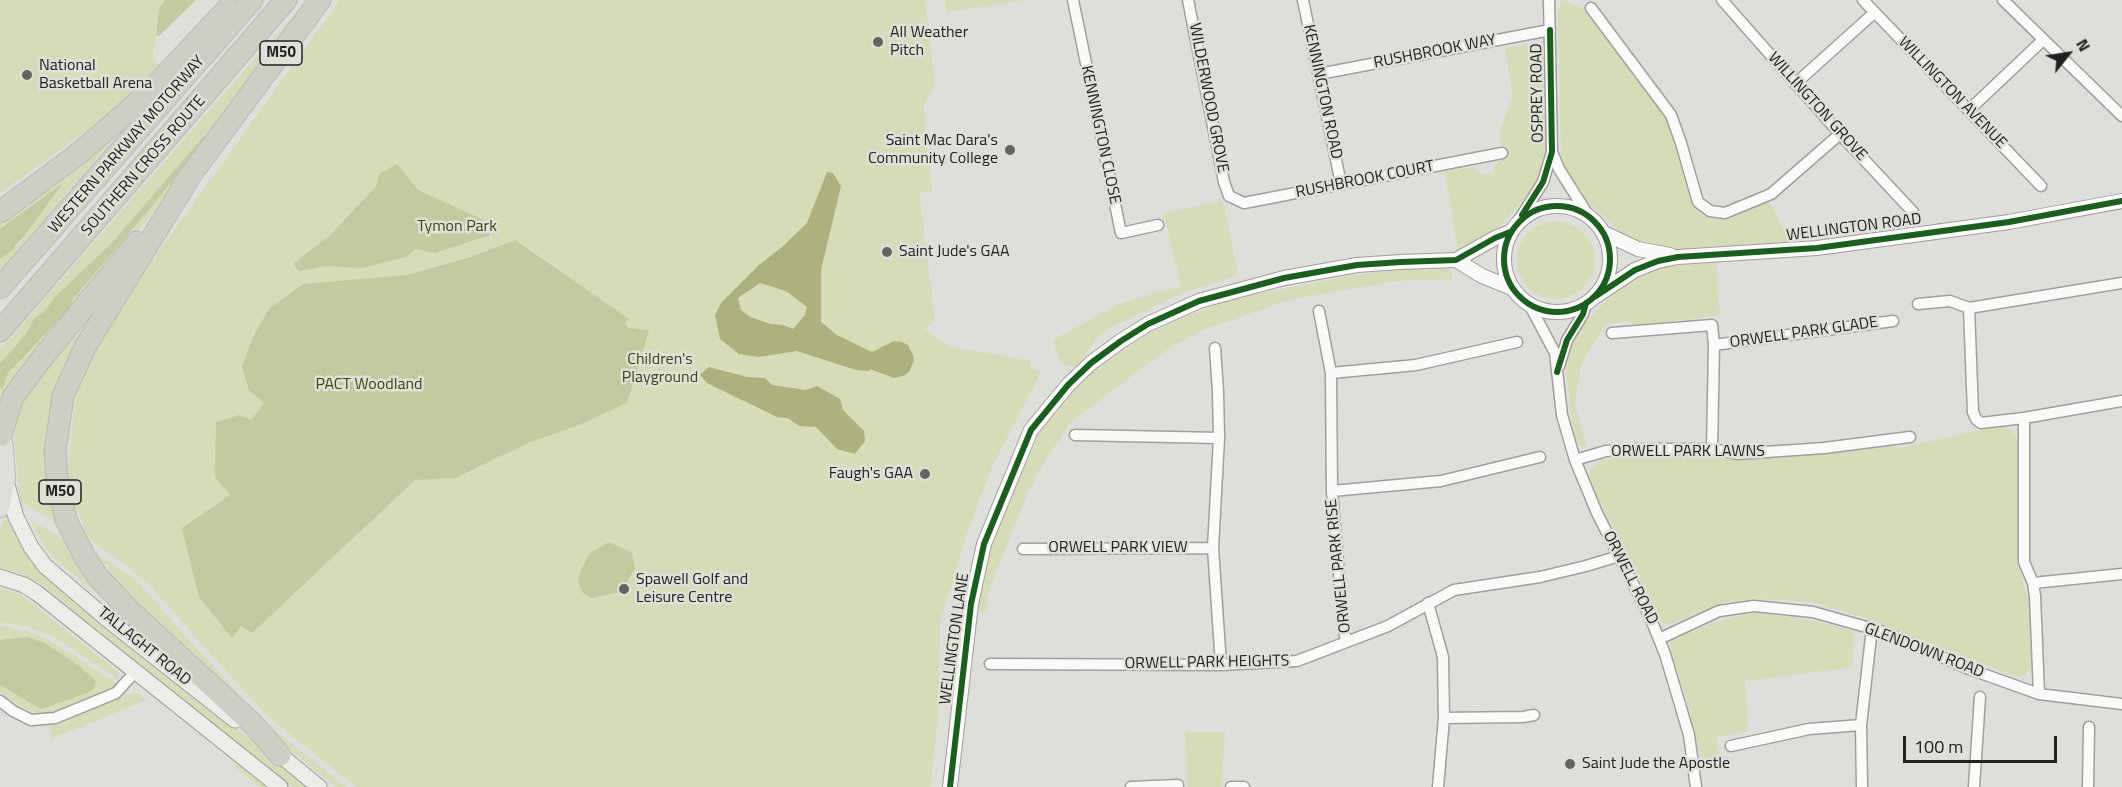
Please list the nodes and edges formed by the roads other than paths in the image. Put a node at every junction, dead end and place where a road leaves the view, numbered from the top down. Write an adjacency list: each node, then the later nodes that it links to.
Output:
1 (224, 0): 21 (highway)
2 (235, 0): 21 (highway)
3 (252, 0): 40 (highway, WESTERN PARKWAY MOTORWAY)
4 (286, 0): 48 (highway, SOUTHERN CROSS ROUTE / M50)
5 (320, 0): 25 (highway, M50)
6 (1072, 0): 34 (street, KENNINGTON CLOSE)
7 (1188, 0): 28 (street, WILDERWOOD GROVE)
8 (1303, 0): 17 (street, KENNINGTON ROAD)
9 (1549, 0): 15 (street, OSPREY ROAD)
10 (1722, 0): 18 (street, WILLINGTON GROVE)
11 (1863, 0): 14 (street, WILLINGTON AVENUE)
12 (2004, 0): 16 (street)
13 (1591, 8): 22 (street)
14 (1874, 13): 18 (street); 19 (street, WILLINGTON AVENUE)
15 (1550, 30): 17 (street, RUSHBROOK WAY); 23 (street, OSPREY ROAD)
16 (2043, 40): 19 (street); 20 (street)
17 (1319, 74): 26 (street, KENNINGTON ROAD)
18 (1795, 84): 22 (street, WILLINGTON GROVE)
19 (1969, 110): 27 (street, WILLINGTON AVENUE)
20 (2122, 116)
21 (121, 117): 30 (highway)
22 (1839, 134): 31 (street, WILLINGTON GROVE)
23 (1552, 152): 32 (street, OSPREY ROAD); 33 (street, OSPREY ROAD)
24 (1502, 153): 26 (street, RUSHBROOK COURT)
25 (189, 178): 57 (highway, M50); 89 (highway, M50)
26 (1341, 184): 28 (street, RUSHBROOK COURT)
27 (2041, 186)
28 (1230, 196)
29 (2122, 201): 37 (street, WELLINGTON ROAD)
30 (3, 209)
31 (1913, 212)
32 (1588, 215): 33 (street); 36 (street)
33 (1519, 220): 35 (street)
34 (1158, 225)
35 (1510, 232): 38 (street, WELLINGTON LANE); 41 (street)
36 (1604, 233): 37 (street, WELLINGTON ROAD); 42 (street)
37 (1678, 257): 42 (street, WELLINGTON ROAD)
38 (1456, 260): 41 (street); 93 (street, WELLINGTON LANE)
39 (2122, 283): 45 (street)
40 (0, 288)
41 (1512, 288): 43 (street)
42 (1591, 299): 43 (street); 53 (street, ORWELL ROAD)
43 (1528, 304): 53 (street, ORWELL ROAD)
44 (1918, 304): 45 (street)
45 (1969, 308): 56 (street)
46 (1320, 311): 54 (street, ORWELL PARK RISE)
47 (1893, 321): 51 (street, ORWELL PARK GLADE)
48 (0, 331)
49 (1612, 333): 51 (street, ORWELL PARK GLADE)
50 (1516, 342): 54 (street)
51 (1714, 345): 61 (street, ORWELL PARK GLADE)
52 (1215, 348): 60 (street)
53 (1557, 372): 63 (street, ORWELL ROAD)
54 (1330, 373): 65 (street, ORWELL PARK RISE)
55 (2122, 401): 56 (street)
56 (2024, 418): 72 (street)
57 (1, 433): 64 (main road)
58 (1075, 435): 60 (street)
59 (1911, 437): 61 (street, ORWELL PARK LAWNS)
60 (1219, 438): 67 (street)
61 (1712, 449): 63 (street, ORWELL PARK LAWNS)
62 (1540, 457): 65 (street, ORWELL PARK RISE)
63 (1575, 460): 69 (street, ORWELL ROAD)
64 (6, 479): 66 (main road); 89 (main road, TALLAGHT ROAD)
65 (1332, 491): 76 (street, ORWELL PARK RISE)
66 (0, 508)
67 (1213, 548): 68 (street, ORWELL PARK VIEW); 78 (street)
68 (1023, 549)
69 (1619, 556): 73 (street, ORWELL PARK HEIGHTS); 75 (street, ORWELL ROAD)
70 (2122, 574): 72 (street)
71 (0, 577): 79 (main road, TALLAGHT ROAD)
72 (2033, 583): 80 (street)
73 (1428, 603): 76 (street, ORWELL PARK HEIGHTS); 85 (street)
74 (1872, 628): 75 (street, GLENDOWN ROAD); 80 (street, GLENDOWN ROAD); 86 (street)
75 (1659, 639): 98 (street, ORWELL ROAD)
76 (1347, 642): 78 (street, ORWELL PARK HEIGHTS)
77 (990, 663): 78 (street, ORWELL PARK HEIGHTS)
78 (1221, 665)
79 (136, 671): 82 (street); 91 (main road, TALLAGHT ROAD)
80 (2038, 694): 83 (street, GLENDOWN ROAD)
81 (1980, 697): 100 (street)
82 (0, 701)
83 (2122, 704)
84 (1534, 715): 85 (street)
85 (1444, 717): 97 (street)
86 (1861, 725): 88 (street); 99 (street)
87 (2090, 727): 101 (street)
88 (1731, 746)
89 (280, 755): 92 (main road, TALLAGHT ROAD)
90 (1178, 785): 94 (street)
91 (280, 787)
92 (319, 787)
93 (950, 787)
94 (1131, 787)
95 (1232, 787): 96 (street)
96 (1244, 787)
97 (1438, 787)
98 (1696, 787)
99 (1862, 787)
100 (1974, 787)
101 (2088, 787)

